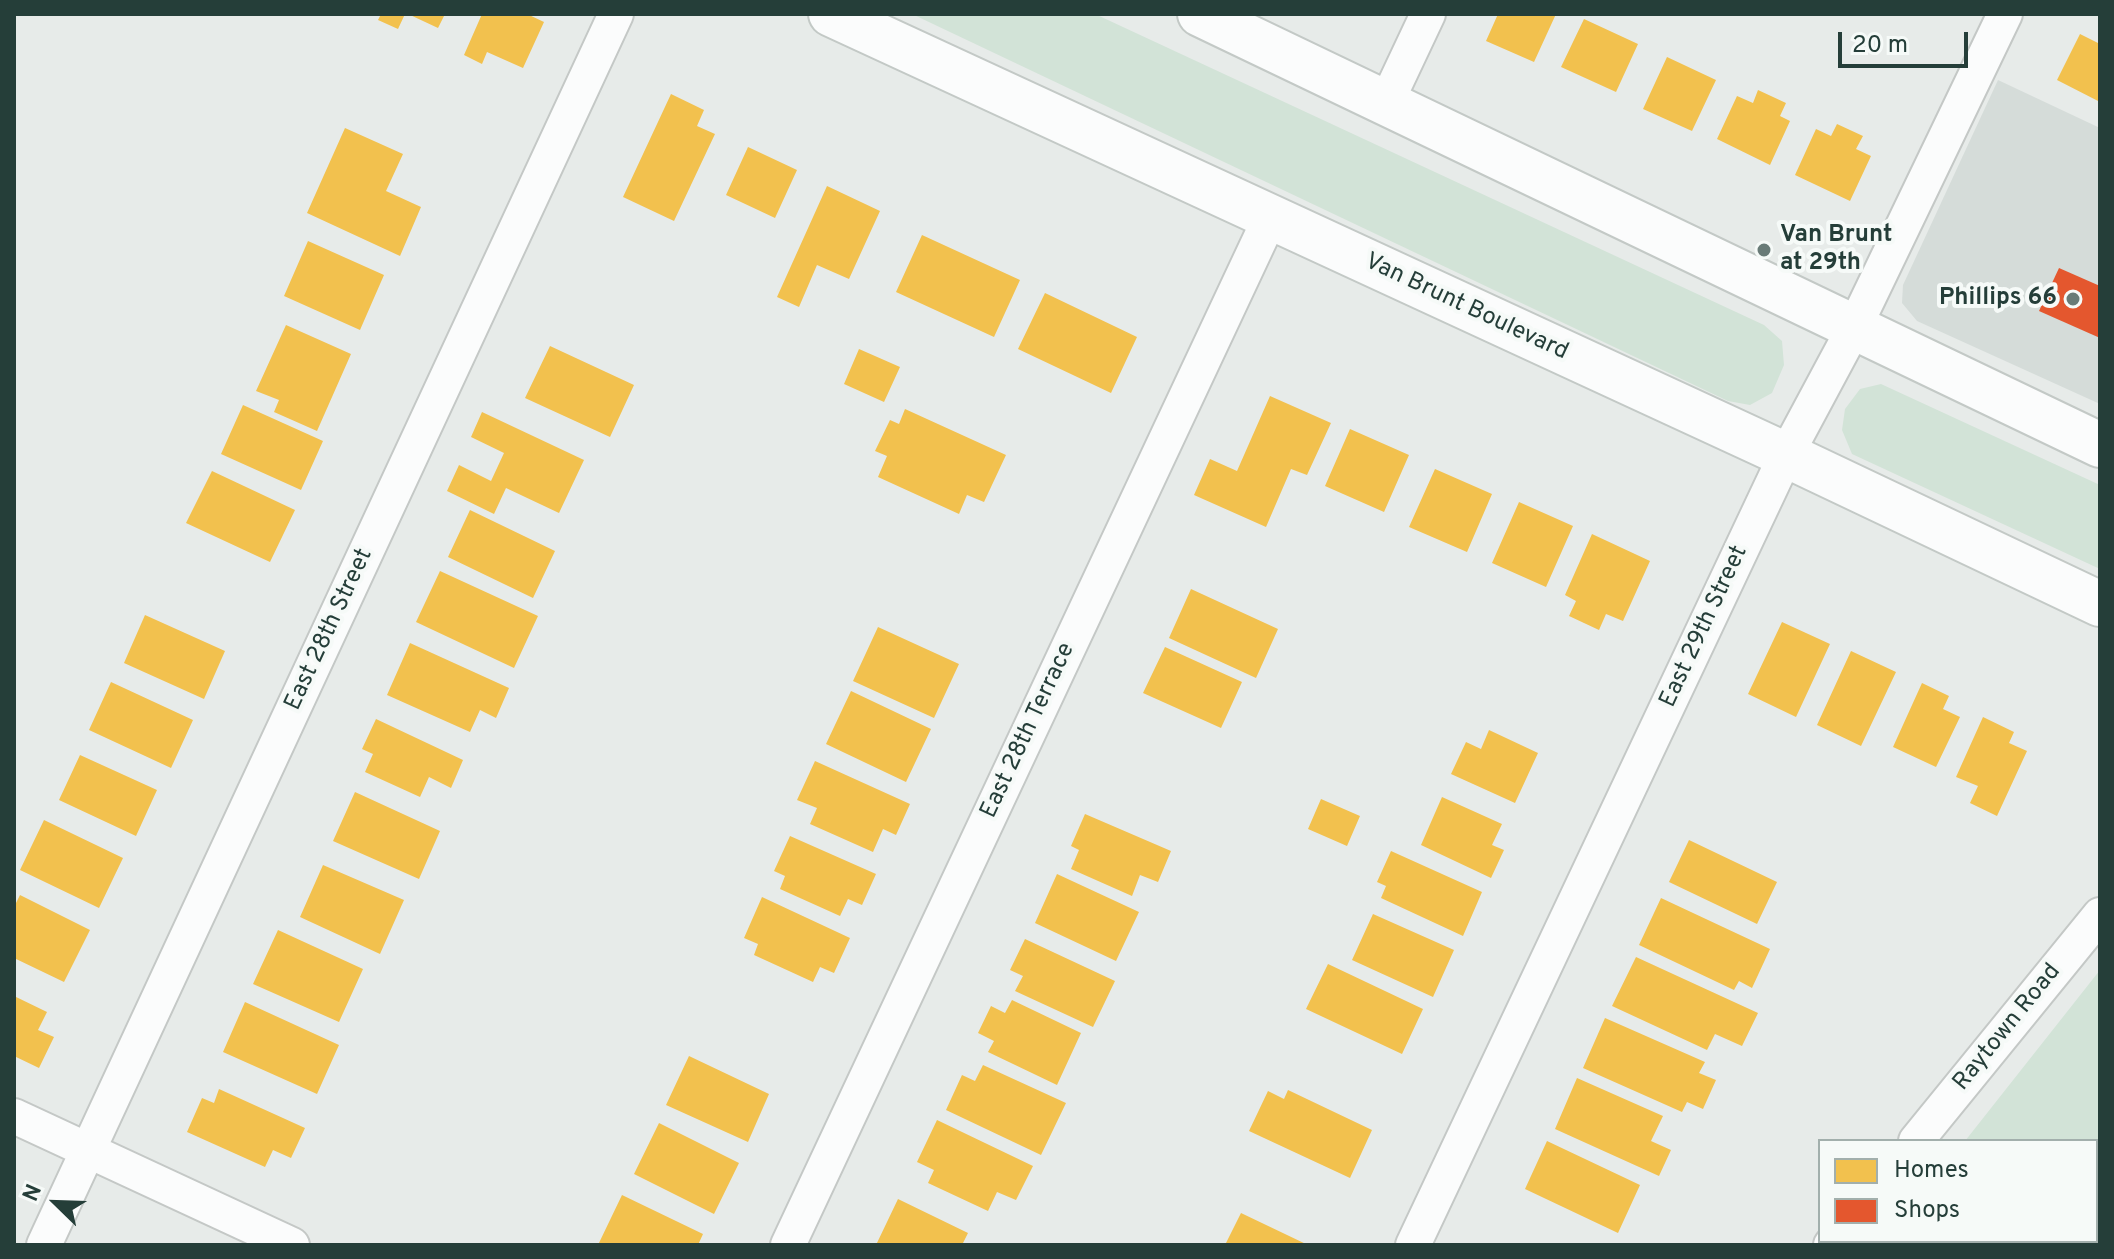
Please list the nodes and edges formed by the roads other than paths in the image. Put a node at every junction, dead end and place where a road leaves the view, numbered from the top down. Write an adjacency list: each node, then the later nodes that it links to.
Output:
1 (616, 14): 15 (street, East 28th Street)
2 (831, 14): 7 (main road, Van Brunt Boulevard)
3 (1200, 14): 6 (main road)
4 (1428, 14): 6 (street)
5 (2005, 14): 8 (street, East 29th Street)
6 (1387, 101): 8 (main road)
7 (1270, 218): 10 (main road, Van Brunt Boulevard); 18 (street, East 28th Terrace)
8 (1854, 328): 9 (main road); 10 (street, East 29th Street)
9 (2100, 445)
10 (1786, 455): 11 (main road, Van Brunt Boulevard); 19 (street, East 29th Street)
11 (2100, 604)
12 (2100, 915): 14 (street, Raytown Road)
13 (14, 1116): 15 (street)
14 (1918, 1139)
15 (88, 1151): 16 (street, East 28th Street); 17 (street)
16 (44, 1245)
17 (292, 1245)
18 (788, 1245)
19 (1413, 1245)

